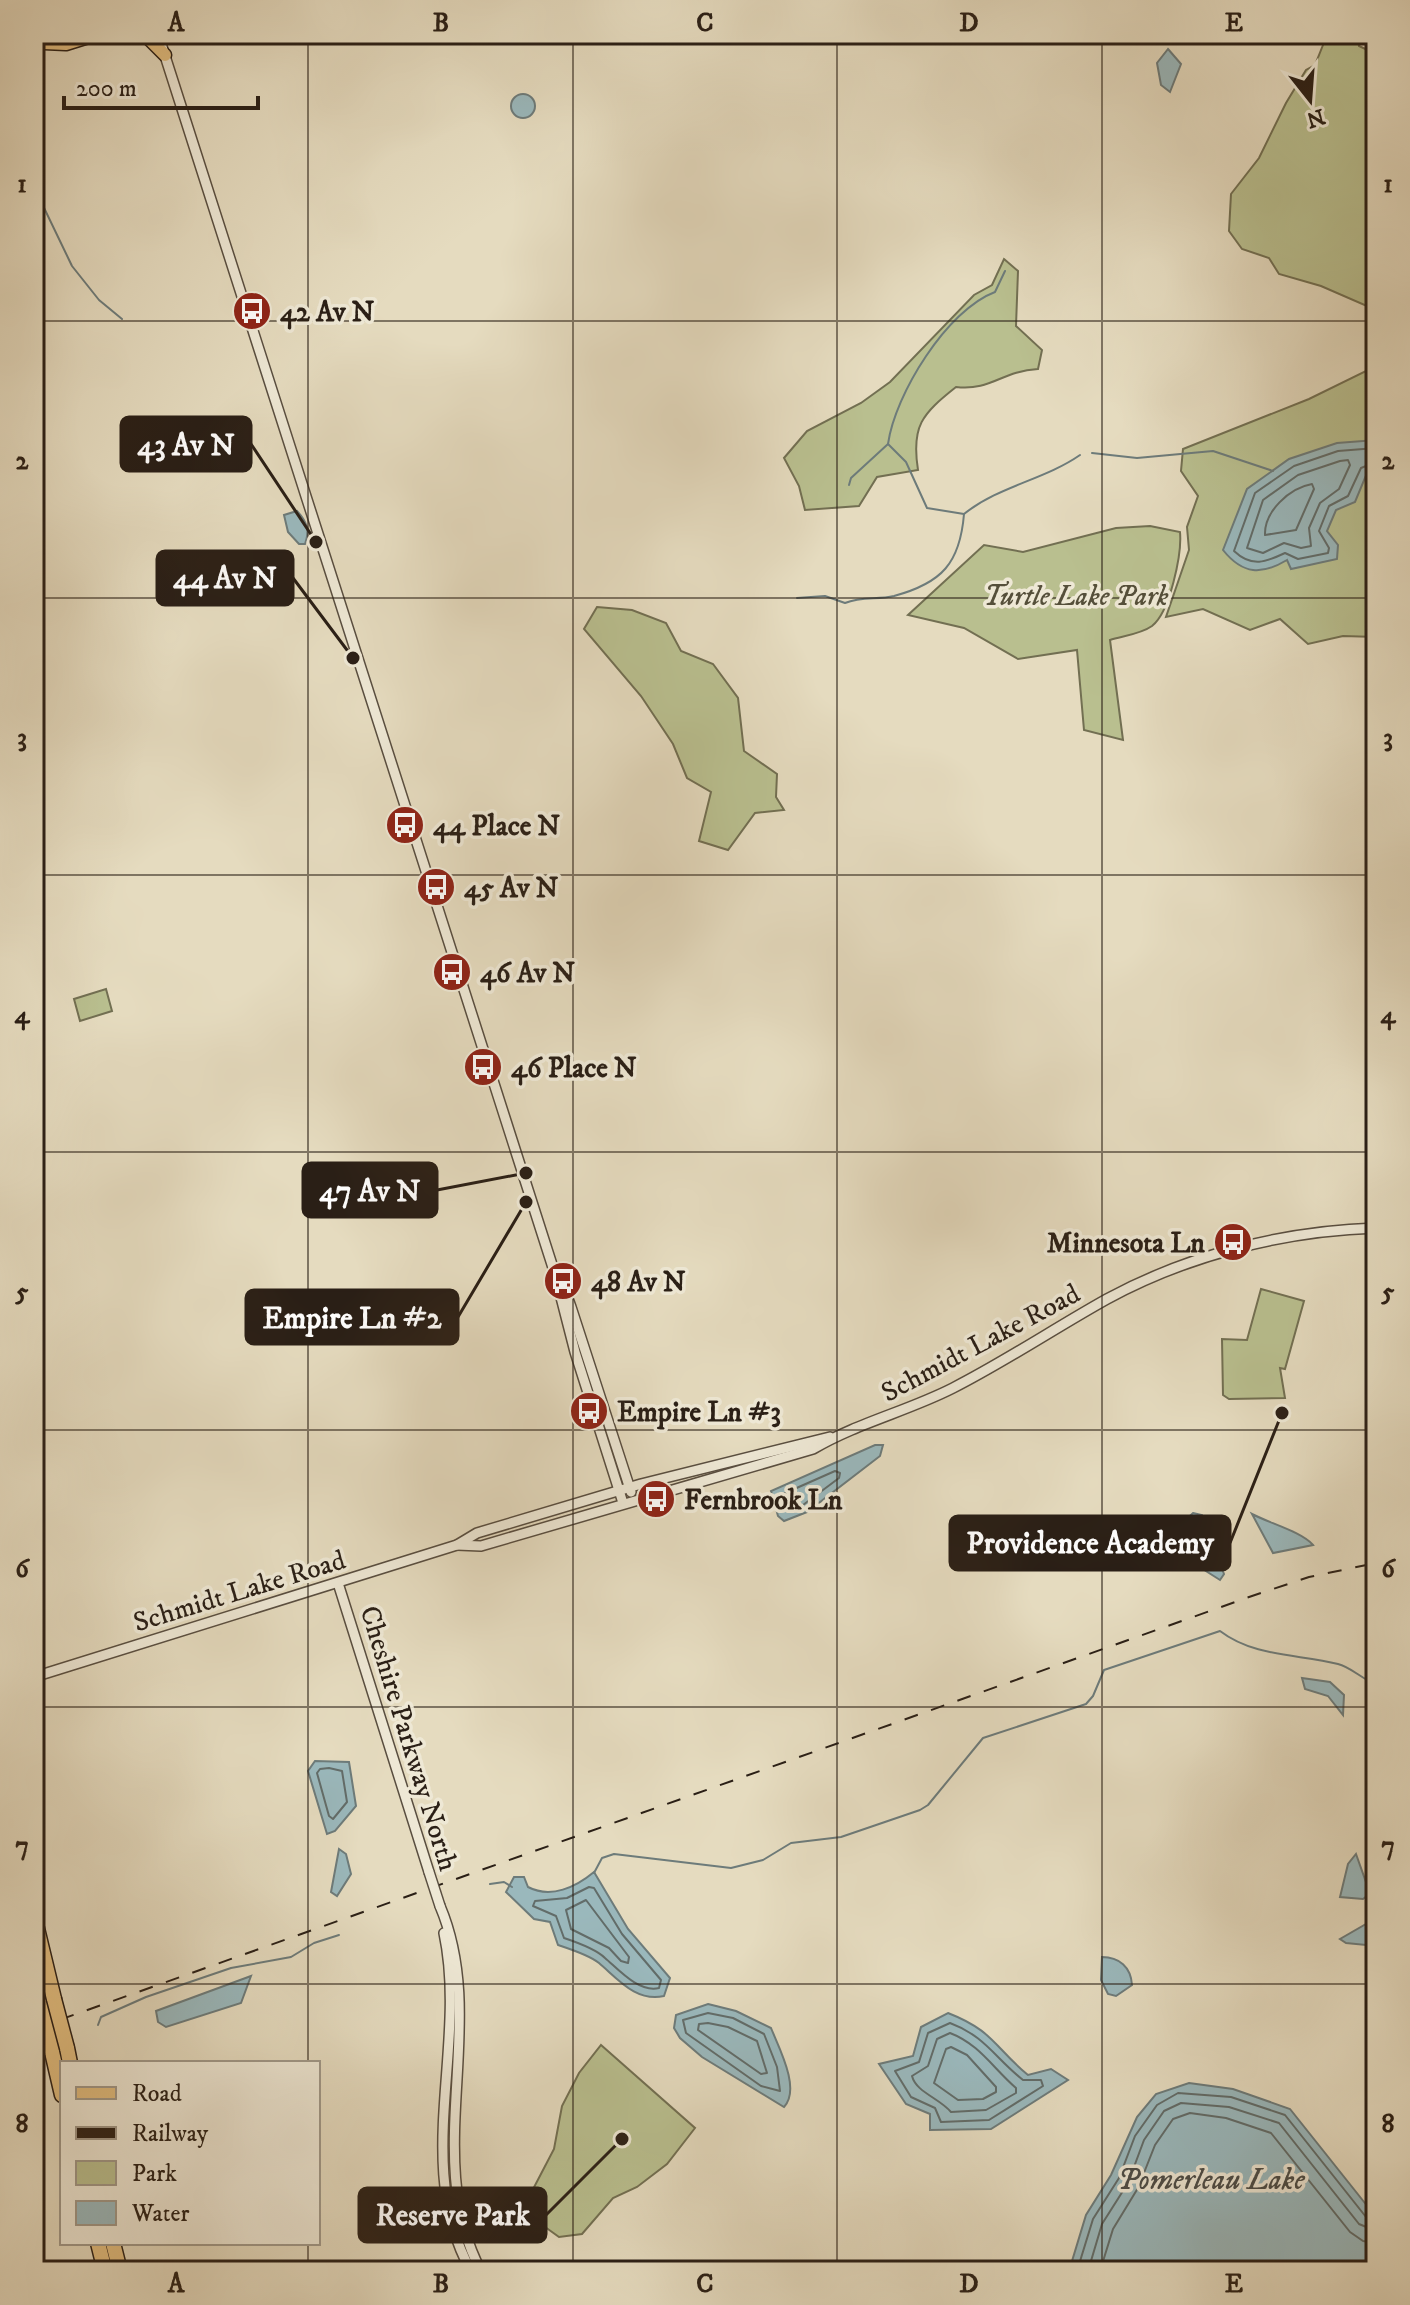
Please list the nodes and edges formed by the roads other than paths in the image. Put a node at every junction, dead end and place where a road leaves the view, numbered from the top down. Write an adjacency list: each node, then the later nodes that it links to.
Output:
1 (72, 34): 5 (main road)
2 (98, 34): 5 (main road)
3 (144, 34): 6 (main road)
4 (158, 34): 6 (street)
5 (39, 44)
6 (165, 55): 8 (street)
7 (1376, 1228): 9 (street, Schmidt Lake Road)
8 (555, 1274): 10 (street); 11 (street)
9 (834, 1437): 10 (street, Schmidt Lake Road); 12 (street, Schmidt Lake Road)
10 (630, 1487): 11 (street, Schmidt Lake Road); 12 (street)
11 (619, 1490): 12 (street); 13 (street, Schmidt Lake Road)
12 (628, 1501): 13 (street, Schmidt Lake Road)
13 (457, 1545): 14 (street, Schmidt Lake Road)
14 (338, 1583): 15 (street, Schmidt Lake Road); 16 (street, Cheshire Parkway North, bridge)
15 (34, 1677)
16 (440, 1906): 24 (street, Cheshire Parkway North); 25 (street, Cheshire Parkway North)
17 (34, 1916): 19 (highway, bridge)
18 (34, 1984): 19 (highway, bridge)
19 (63, 2054)
20 (98, 2245): 22 (highway)
21 (114, 2245): 23 (highway)
22 (105, 2271)
23 (120, 2271)
24 (471, 2271)
25 (481, 2271)

